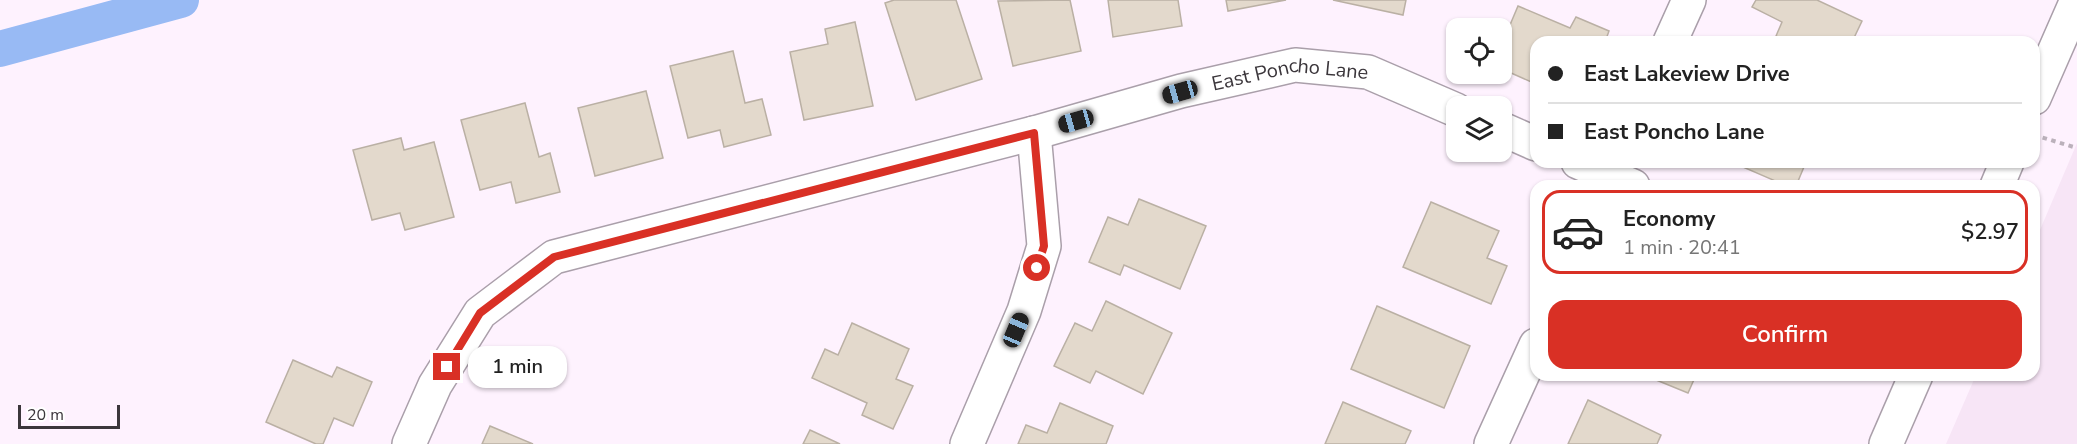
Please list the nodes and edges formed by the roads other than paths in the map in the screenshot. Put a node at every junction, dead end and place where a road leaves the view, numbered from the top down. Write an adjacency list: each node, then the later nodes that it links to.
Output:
1 (1689, 0): 3 (street)
2 (2077, 0): 4 (street)
3 (1673, 36)
4 (2040, 84)
5 (1446, 106): 6 (street, East Poncho Lane)
6 (1034, 133): 13 (street, East Poncho Lane); 14 (street)
7 (1512, 133): 8 (street)
8 (1530, 141)
9 (1593, 168): 10 (street)
10 (1617, 178)
11 (1530, 358): 15 (street)
12 (1913, 381): 16 (street)
13 (410, 444)
14 (967, 444)
15 (1491, 444)
16 (1886, 444)

